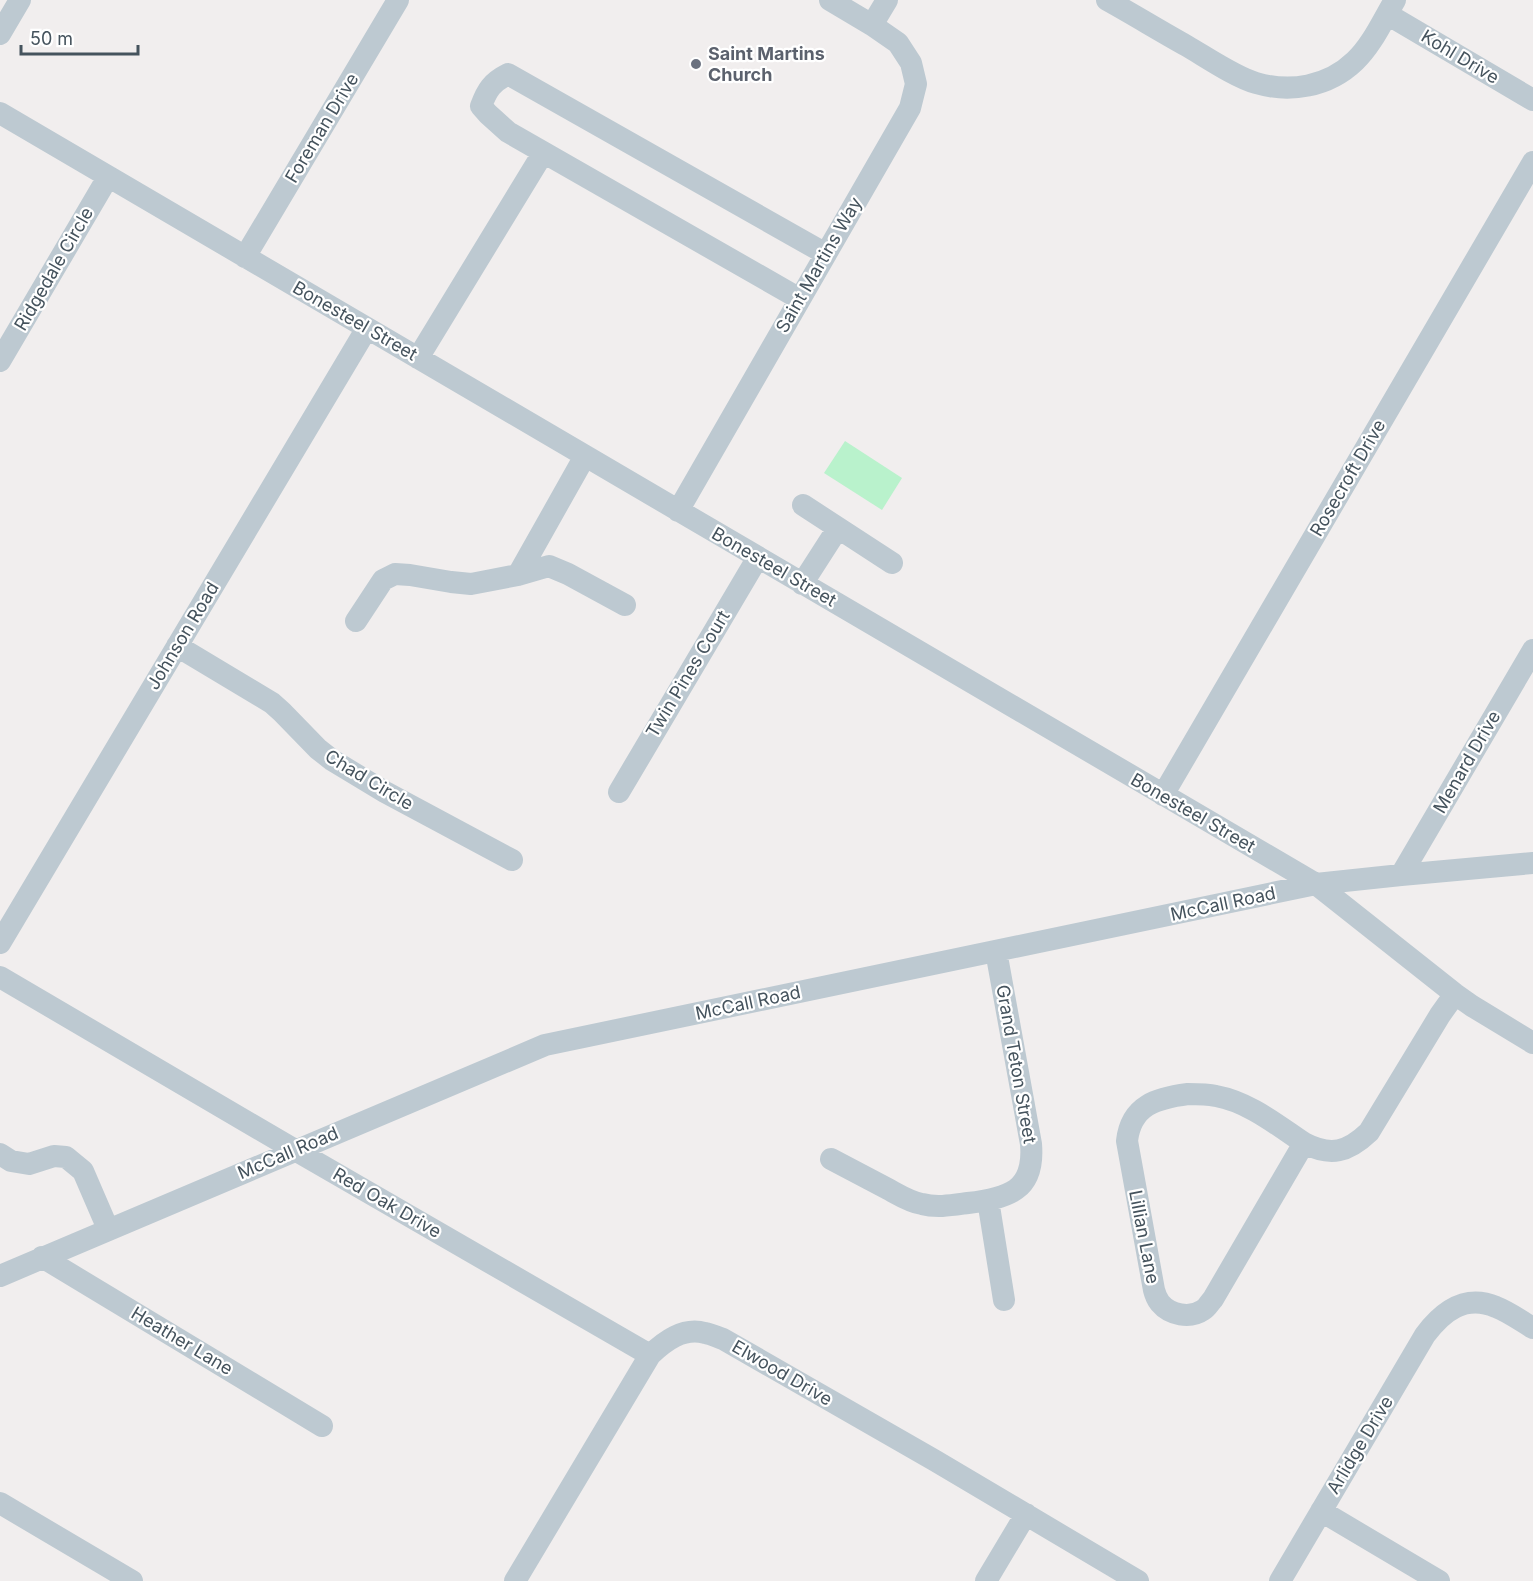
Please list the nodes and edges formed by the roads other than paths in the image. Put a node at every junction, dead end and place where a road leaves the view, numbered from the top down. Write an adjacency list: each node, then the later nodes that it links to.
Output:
1 (20, 0): 8 (street)
2 (399, 0): 15 (street, Foreman Drive)
3 (830, 0): 7 (street, Saint Martins Way)
4 (887, 0): 7 (street)
5 (1107, 0): 6 (street)
6 (1391, 7): 9 (street, Kohl Drive)
7 (872, 25): 14 (street, Saint Martins Way)
8 (0, 34)
9 (1533, 100)
10 (0, 113): 13 (street, Bonesteel Street)
11 (543, 153): 14 (street); 16 (street); 18 (street)
12 (1533, 162): 33 (street, Rosecroft Drive)
13 (108, 177): 15 (street, Bonesteel Street); 19 (street, Ridgedale Circle)
14 (826, 254): 16 (street, Saint Martins Way)
15 (244, 257): 17 (street, Bonesteel Street)
16 (800, 299): 22 (street, Saint Martins Way)
17 (367, 328): 18 (street, Bonesteel Street); 30 (street, Johnson Road)
18 (418, 358): 20 (street, Bonesteel Street)
19 (0, 361)
20 (585, 456): 22 (street, Bonesteel Street); 26 (street)
21 (803, 505): 23 (street)
22 (678, 511): 24 (street, Bonesteel Street)
23 (838, 528): 25 (street); 27 (street)
24 (758, 557): 27 (street, Bonesteel Street); 32 (street, Twin Pines Court)
25 (892, 563)
26 (518, 575): 28 (street); 29 (street)
27 (802, 584): 33 (street, Bonesteel Street)
28 (625, 605)
29 (356, 621)
30 (177, 646): 34 (street, Chad Circle); 38 (street, Johnson Road)
31 (1533, 650): 36 (street, Menard Drive)
32 (619, 792)
33 (1163, 795): 37 (street, Bonesteel Street)
34 (512, 860)
35 (1533, 863): 36 (street, McCall Road)
36 (1401, 875): 37 (street, McCall Road)
37 (1316, 884): 39 (street, McCall Road); 41 (street, Bonesteel Street)
38 (0, 943)
39 (996, 951): 44 (street, McCall Road); 47 (street, Grand Teton Street)
40 (0, 977): 44 (street, Red Oak Drive)
41 (1455, 994): 42 (street, Bonesteel Street); 43 (street, Lillian Lane)
42 (1533, 1043)
43 (1304, 1143): 43 (street, Lillian Lane)
44 (295, 1150): 48 (street, McCall Road); 53 (street, Red Oak Drive)
45 (0, 1154): 48 (street)
46 (831, 1159): 47 (street, Grand Teton Street)
47 (988, 1200): 51 (street)
48 (108, 1229): 49 (street, McCall Road)
49 (42, 1257): 50 (street, McCall Road); 54 (street, Heather Lane)
50 (0, 1276)
51 (1004, 1300)
52 (1533, 1328): 56 (street, Arlidge Drive)
53 (650, 1355): 57 (street, Elwood Drive); 59 (street, Elwood Drive)
54 (322, 1426)
55 (0, 1503): 58 (street)
56 (1321, 1511): 62 (street, Arlidge Drive); 63 (street)
57 (1026, 1514): 60 (street); 61 (street, Elwood Drive)
58 (132, 1581)
59 (515, 1581)
60 (986, 1581)
61 (1138, 1581)
62 (1280, 1581)
63 (1439, 1581)

